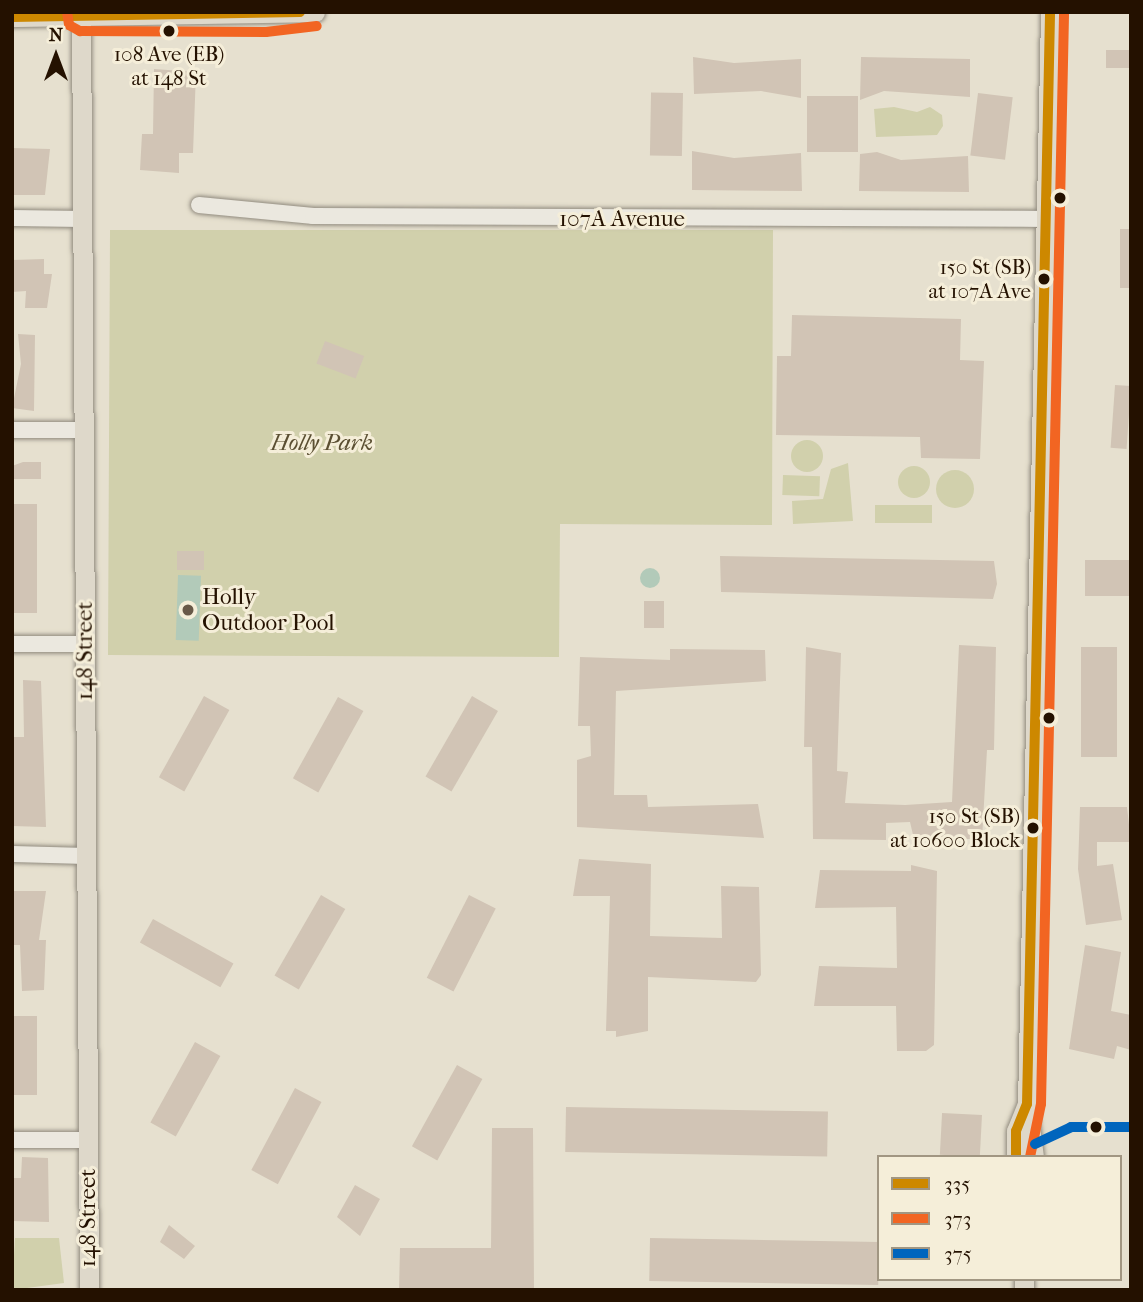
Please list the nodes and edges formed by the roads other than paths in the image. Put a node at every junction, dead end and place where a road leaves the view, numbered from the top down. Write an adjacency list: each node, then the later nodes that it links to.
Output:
1 (315, 12): 3 (main road)
2 (1051, 12): 8 (main road)
3 (81, 15): 4 (main road); 7 (main road, 148 Street)
4 (12, 17)
5 (199, 205): 8 (street, 107A Avenue)
6 (12, 218): 7 (street)
7 (82, 219): 10 (main road, 148 Street)
8 (1046, 219): 15 (main road)
9 (12, 430): 10 (street)
10 (84, 430): 12 (main road, 148 Street)
11 (12, 644): 12 (street)
12 (85, 644): 14 (main road, 148 Street)
13 (12, 854): 14 (street)
14 (87, 856): 17 (main road, 148 Street)
15 (1027, 1104): 18 (main road); 19 (main road)
16 (12, 1140): 17 (street)
17 (88, 1140): 20 (main road, 148 Street)
18 (1016, 1155)
19 (1034, 1155)
20 (89, 1290)

